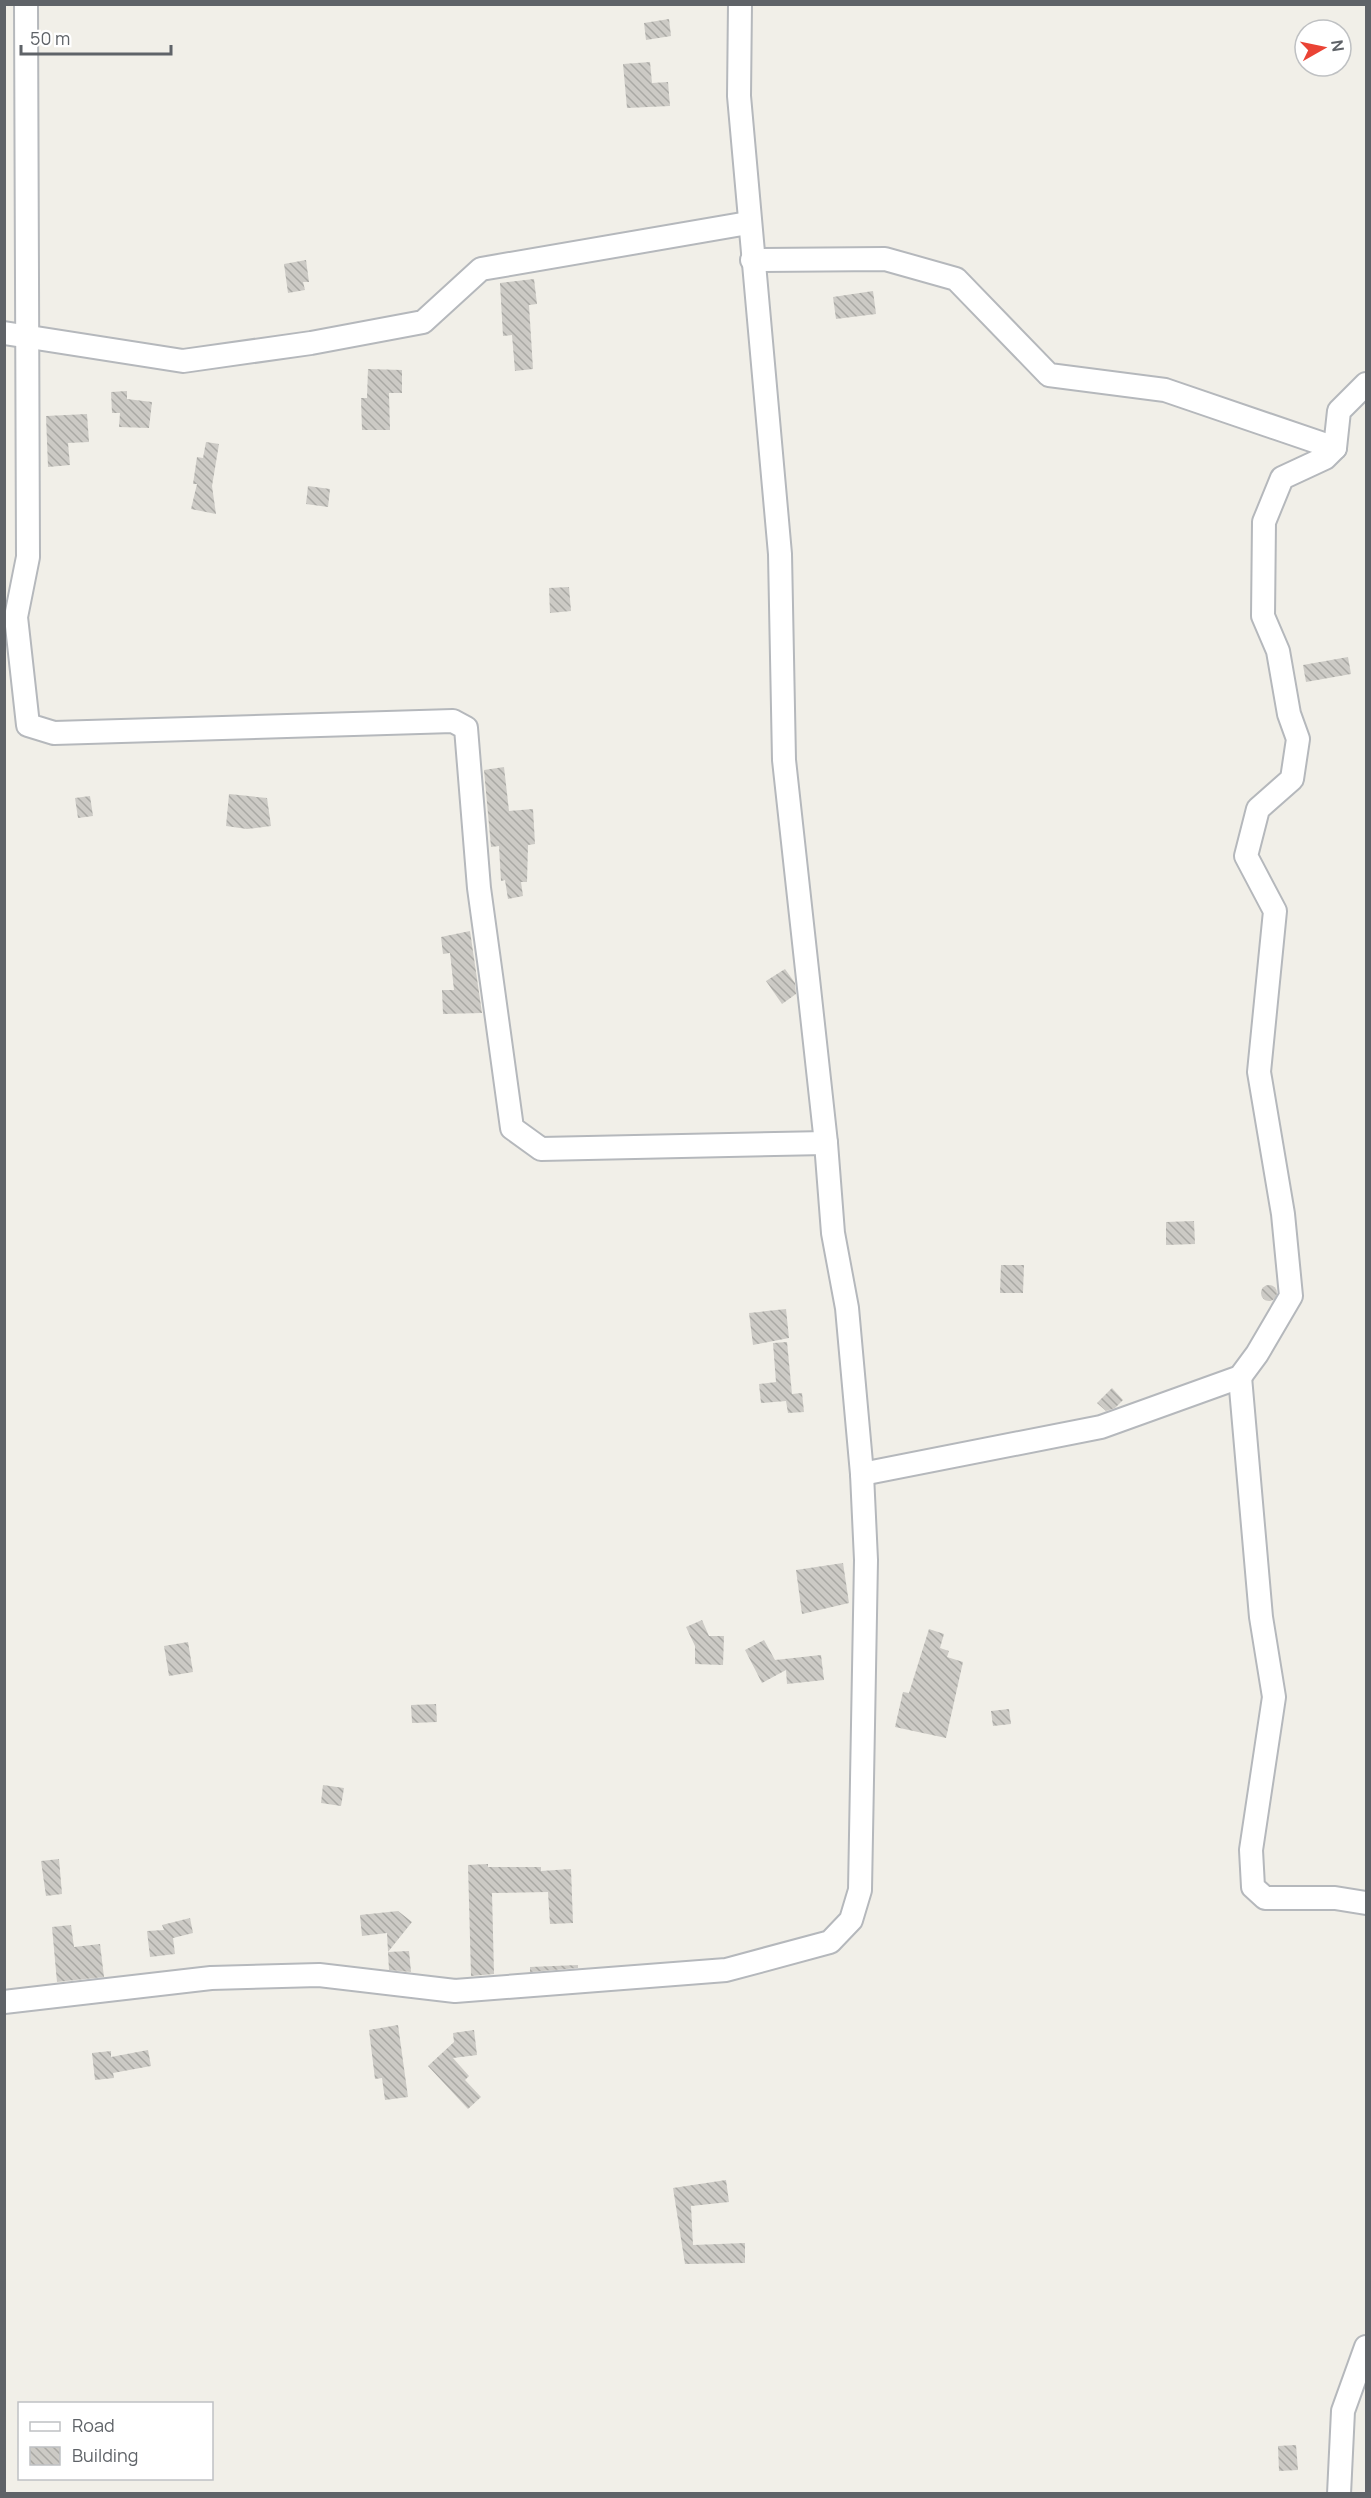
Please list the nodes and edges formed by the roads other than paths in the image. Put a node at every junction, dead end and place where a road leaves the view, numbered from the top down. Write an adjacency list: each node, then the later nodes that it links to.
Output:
1 (26, 4): 5 (street)
2 (740, 4): 3 (street)
3 (748, 223): 4 (street); 5 (street)
4 (752, 260): 7 (street); 8 (street)
5 (15, 336): 8 (street)
6 (1366, 384): 7 (street)
7 (1335, 448): 9 (street)
8 (826, 1143): 10 (street)
9 (1240, 1377): 10 (street); 11 (street)
10 (862, 1474): 12 (street)
11 (1366, 1903)
12 (4, 2002)
13 (1366, 2347): 14 (street)
14 (1340, 2493)

